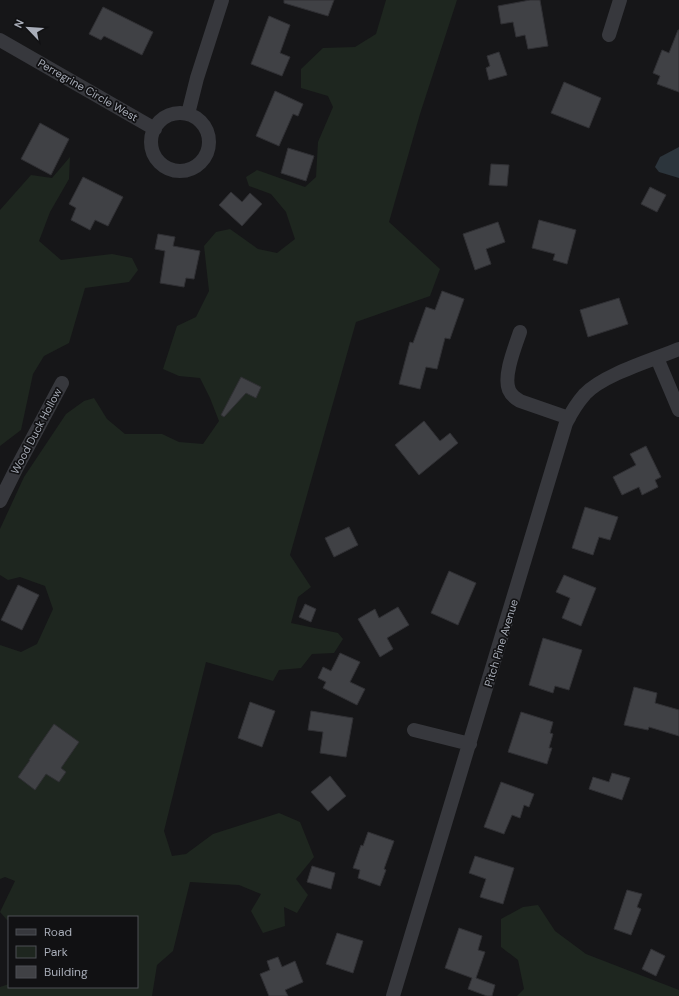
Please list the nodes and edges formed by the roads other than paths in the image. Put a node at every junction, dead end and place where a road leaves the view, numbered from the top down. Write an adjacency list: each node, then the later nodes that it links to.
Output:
1 (222, 0): 5 (street)
2 (620, 0): 3 (street)
3 (609, 35)
4 (0, 40): 6 (street, Perregrine Circle West)
5 (188, 114): 6 (street); 6 (street)
6 (155, 129)
7 (520, 332): 12 (street)
8 (679, 349): 9 (street, Pitch Pine Avenue)
9 (657, 358): 11 (street); 12 (street, Pitch Pine Avenue)
10 (62, 383): 13 (street, Wood Duck Hollow)
11 (679, 410)
12 (569, 418): 15 (street, Pitch Pine Avenue)
13 (0, 501)
14 (414, 730): 15 (street)
15 (470, 744): 16 (street, Pitch Pine Avenue)
16 (393, 996)

